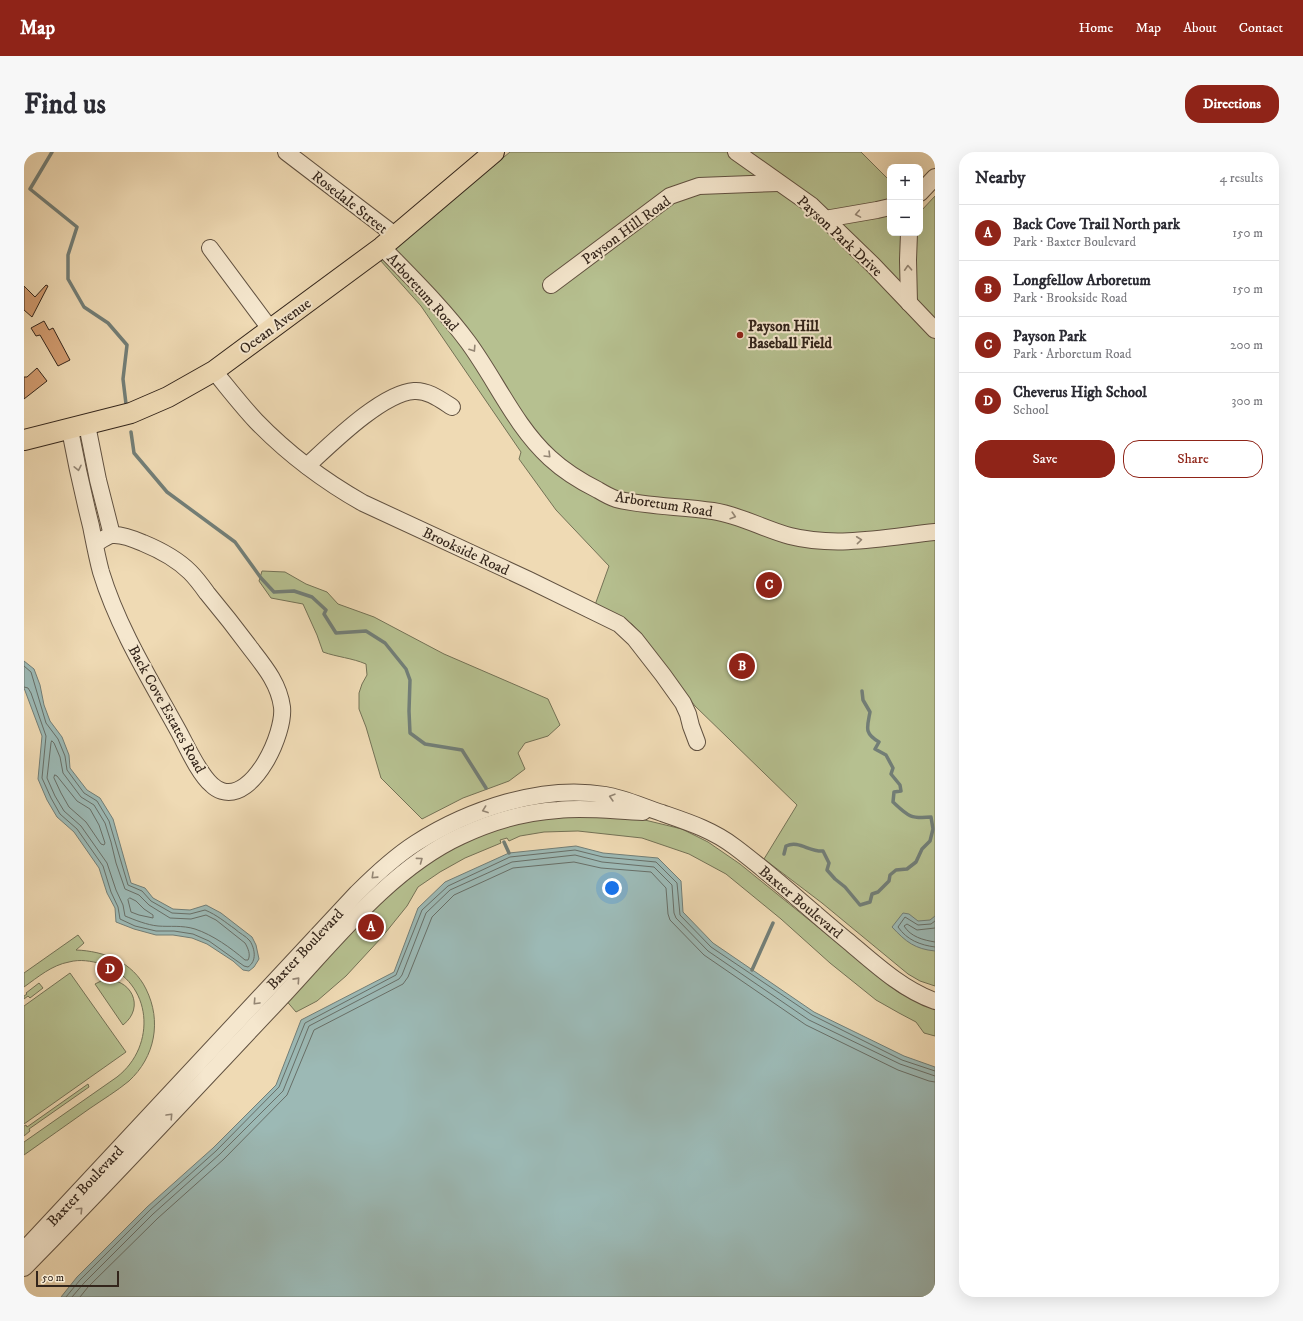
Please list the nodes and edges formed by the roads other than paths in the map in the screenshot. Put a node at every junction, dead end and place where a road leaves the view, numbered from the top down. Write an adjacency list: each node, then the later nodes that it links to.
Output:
1 (286, 152): 10 (street, Rosedale Street)
2 (494, 152): 10 (main road, Ocean Avenue)
3 (736, 152): 5 (street, Payson Park Drive)
4 (935, 177): 6 (street)
5 (778, 183): 8 (street, Payson Park Drive); 12 (street, Payson Hill Road)
6 (923, 190)
7 (887, 208): 8 (street, one-way to 8)
8 (825, 219): 13 (street, Payson Park Drive)
9 (909, 236): 13 (street, one-way to 9)
10 (389, 241): 14 (main road, Ocean Avenue); 21 (street, Arboretum Road, one-way to 21)
11 (210, 248): 14 (street)
12 (551, 285)
13 (909, 302): 15 (street, Payson Park Drive)
14 (271, 330): 16 (main road, Ocean Avenue)
15 (935, 330)
16 (214, 371): 18 (main road, Ocean Avenue); 20 (street, Brookside Road)
17 (452, 407): 20 (street)
18 (78, 428): 19 (main road, Ocean Avenue); 22 (street); 23 (street, Back Cove Estates Road, one-way to 23)
19 (24, 440)
20 (307, 466): 24 (street, Brookside Road)
21 (935, 532)
22 (112, 535): 23 (street); 23 (street, Back Cove Estates Road)
23 (95, 544)
24 (697, 742)
25 (662, 813): 26 (street, Baxter Boulevard); 27 (street, Baxter Boulevard, one-way to 27); 28 (street, Baxter Boulevard, one-way to 25)
26 (935, 1001)
27 (24, 1250)
28 (24, 1268)

